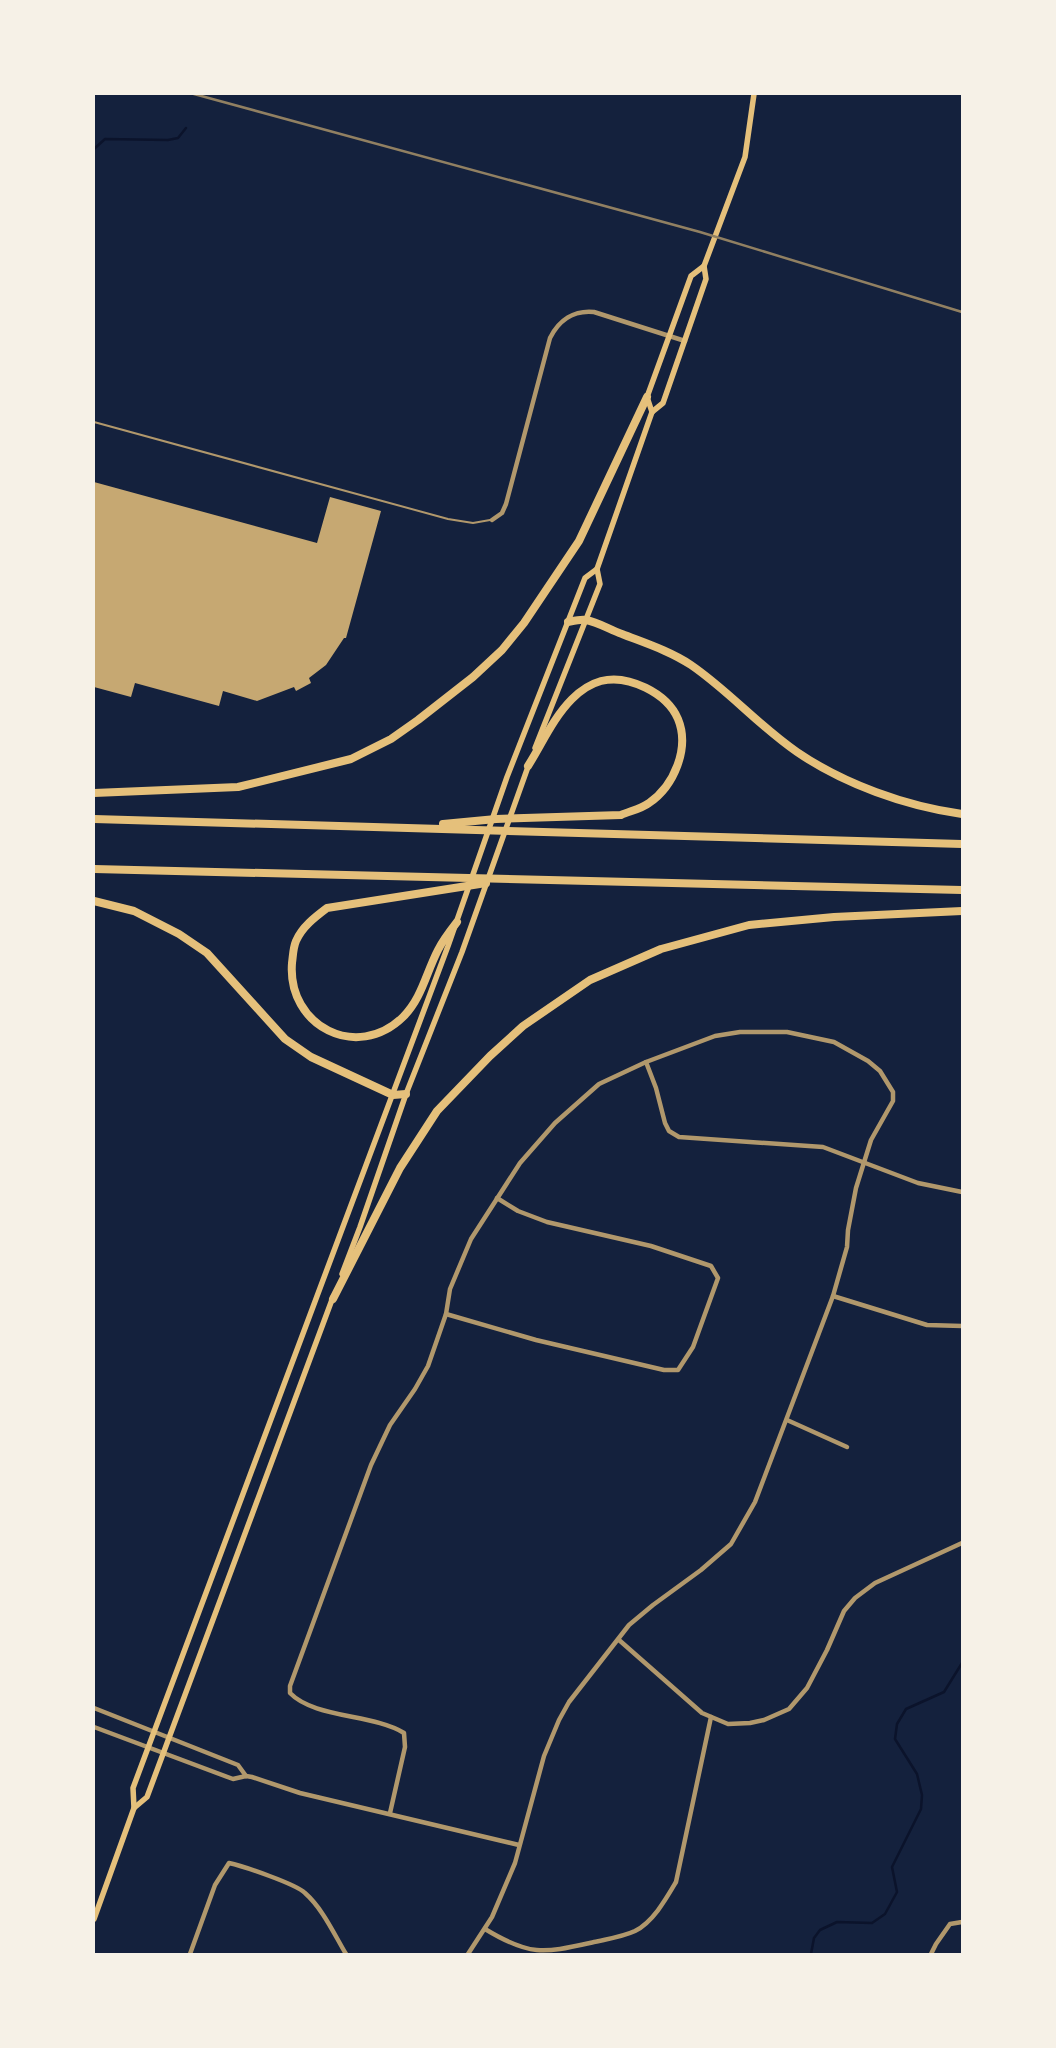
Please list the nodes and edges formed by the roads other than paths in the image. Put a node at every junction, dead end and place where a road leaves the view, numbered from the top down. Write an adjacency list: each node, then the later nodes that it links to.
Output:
1 (754, 94): 2 (main road)
2 (704, 266): 3 (main road); 4 (main road)
3 (670, 336): 4 (street); 5 (main road); 8 (street)
4 (685, 341): 6 (main road)
5 (647, 396): 6 (main road); 13 (highway)
6 (652, 412): 9 (main road)
7 (94, 422): 8 (lane)
8 (492, 520)
9 (597, 569): 10 (main road); 11 (main road)
10 (586, 620): 11 (highway); 12 (main road); 14 (highway)
11 (568, 622): 23 (main road)
12 (528, 766): 16 (highway); 26 (main road)
13 (94, 793)
14 (962, 814)
15 (94, 819): 16 (highway)
16 (413, 827): 17 (highway)
17 (962, 844)
18 (94, 869): 19 (highway)
19 (507, 880): 20 (highway); 24 (highway)
20 (962, 890)
21 (94, 901): 27 (highway)
22 (962, 911): 32 (highway)
23 (457, 922): 24 (highway)
24 (446, 944): 27 (main road)
25 (646, 1062): 28 (street); 28 (street); 30 (street)
26 (406, 1094): 27 (highway); 32 (main road)
27 (392, 1095): 42 (main road)
28 (864, 1162): 29 (street); 31 (street)
29 (962, 1192)
30 (497, 1198): 33 (street); 33 (street)
31 (834, 1296): 34 (street); 35 (street)
32 (333, 1299): 43 (main road)
33 (446, 1314): 48 (street)
34 (962, 1326)
35 (787, 1420): 36 (street); 38 (street)
36 (847, 1447)
37 (962, 1542): 40 (street)
38 (619, 1640): 40 (street); 49 (street)
39 (94, 1708): 42 (street)
40 (711, 1717): 52 (street)
41 (94, 1727): 44 (street)
42 (154, 1732): 43 (street); 44 (main road)
43 (170, 1737): 45 (main road); 46 (street)
44 (148, 1747): 45 (street); 47 (main road)
45 (163, 1754): 46 (street); 47 (main road)
46 (246, 1776): 48 (street)
47 (134, 1808): 50 (main road)
48 (390, 1813): 49 (street)
49 (519, 1845): 52 (street)
50 (94, 1919)
51 (962, 1922): 56 (street)
52 (485, 1929): 55 (street)
53 (190, 1954): 54 (street)
54 (346, 1954)
55 (468, 1954)
56 (931, 1954)

